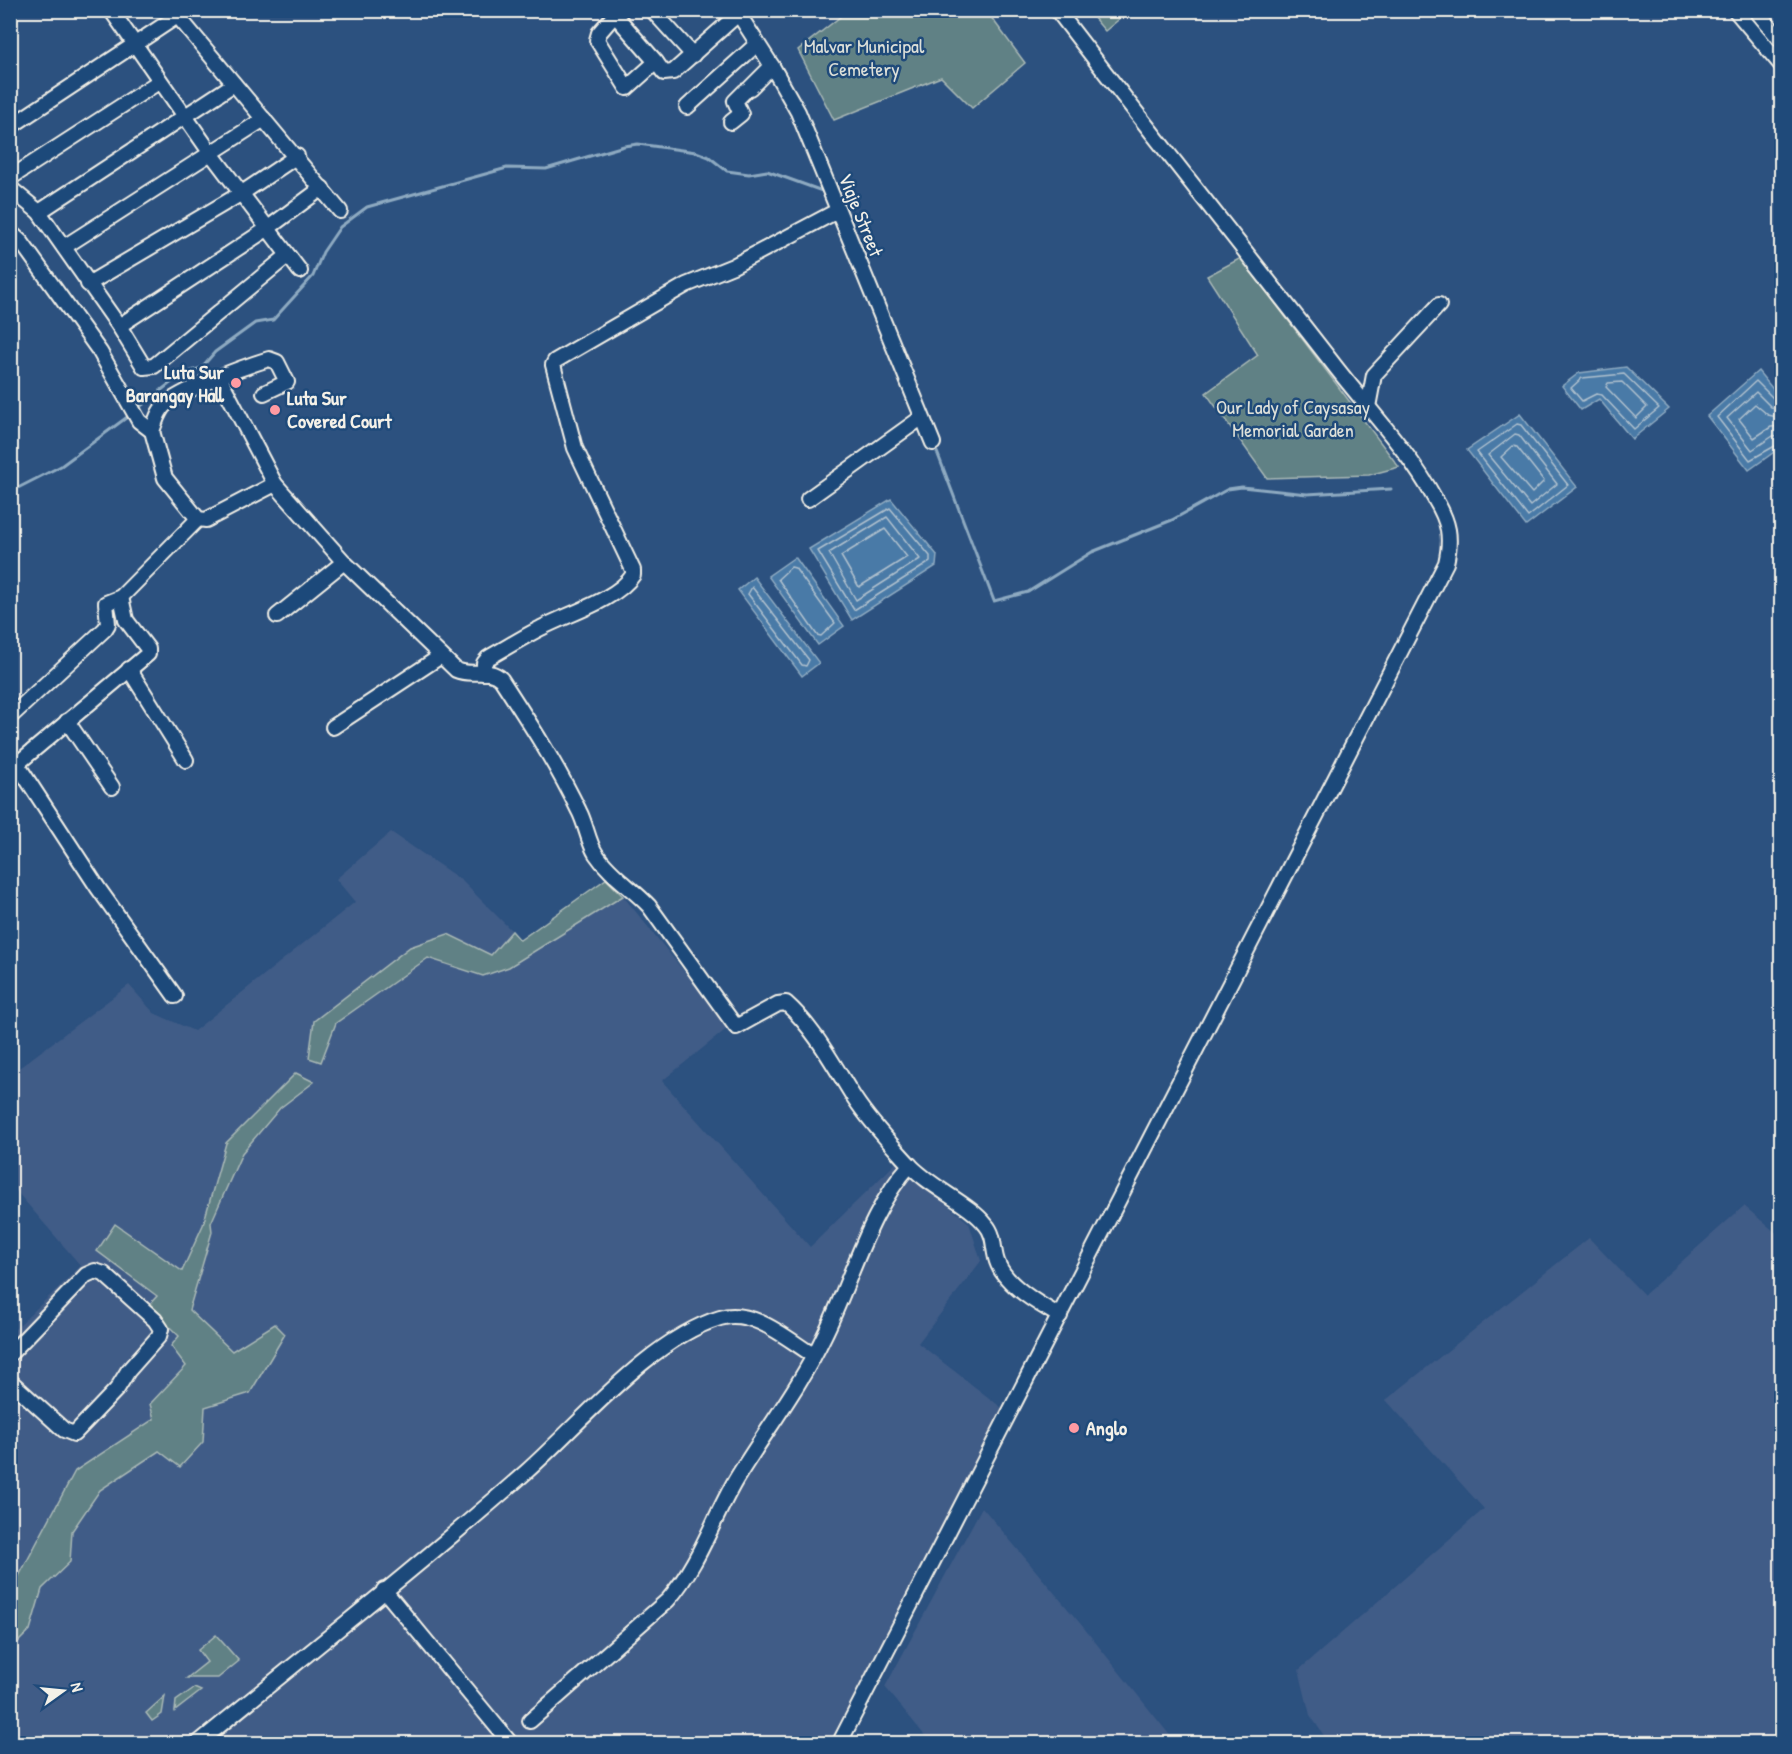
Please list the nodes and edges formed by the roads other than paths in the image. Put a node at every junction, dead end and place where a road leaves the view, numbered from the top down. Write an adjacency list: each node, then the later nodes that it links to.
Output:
1 (111, 10): 10 (street)
2 (652, 10): 11 (street)
3 (1057, 10): 41 (street)
4 (1735, 10): 14 (street)
5 (1756, 10): 8 (street)
6 (737, 12): 9 (street, Viaje Street); 11 (street)
7 (617, 13): 12 (street); 12 (street)
8 (1782, 42)
9 (757, 44): 13 (street, Viaje Street); 17 (street)
10 (136, 45): 15 (street); 16 (street); 21 (street)
11 (693, 55): 12 (street)
12 (656, 62)
13 (772, 66): 20 (street); 29 (street, Viaje Street)
14 (1782, 66)
15 (160, 81): 18 (street); 24 (street)
16 (234, 84): 18 (street); 19 (street)
17 (687, 107)
18 (184, 115): 22 (street); 30 (street)
19 (264, 119): 22 (street); 23 (street)
20 (731, 122)
21 (10, 127)
22 (210, 152): 27 (street); 33 (street)
23 (297, 156): 26 (street); 27 (street)
24 (10, 178)
25 (10, 188): 30 (street)
26 (322, 188): 28 (street); 31 (street)
27 (242, 193): 31 (street); 36 (street)
28 (339, 211)
29 (837, 211): 42 (street, Viaje Street); 53 (street)
30 (39, 212): 33 (street)
31 (267, 229): 34 (street); 38 (street)
32 (10, 232): 43 (street)
33 (64, 248): 36 (street)
34 (287, 256): 35 (street); 38 (street)
35 (300, 271)
36 (88, 284): 38 (street)
37 (1439, 304): 41 (street)
38 (119, 326)
39 (219, 377): 40 (street); 43 (street); 45 (street)
40 (264, 393)
41 (1368, 407): 62 (street)
42 (921, 418): 44 (street, Viaje Street); 46 (street)
43 (152, 431): 47 (street)
44 (933, 443)
45 (275, 484): 47 (street); 48 (street)
46 (808, 499)
47 (198, 519): 49 (street)
48 (344, 562): 50 (street); 51 (street)
49 (121, 597): 52 (street); 54 (street)
50 (277, 616)
51 (441, 656): 53 (street); 56 (street)
52 (129, 669): 55 (street); 57 (street)
53 (484, 673): 61 (street)
54 (10, 717)
55 (67, 721): 58 (street); 59 (street)
56 (333, 727)
57 (186, 760)
58 (14, 767): 60 (street)
59 (112, 787)
60 (175, 996)
61 (910, 1165): 62 (street); 64 (street)
62 (1060, 1316): 70 (street)
63 (10, 1354): 65 (street)
64 (813, 1355): 66 (street); 67 (street)
65 (10, 1381)
66 (384, 1590): 68 (street); 69 (street)
67 (530, 1721)
68 (197, 1743)
69 (511, 1743)
70 (839, 1743)

